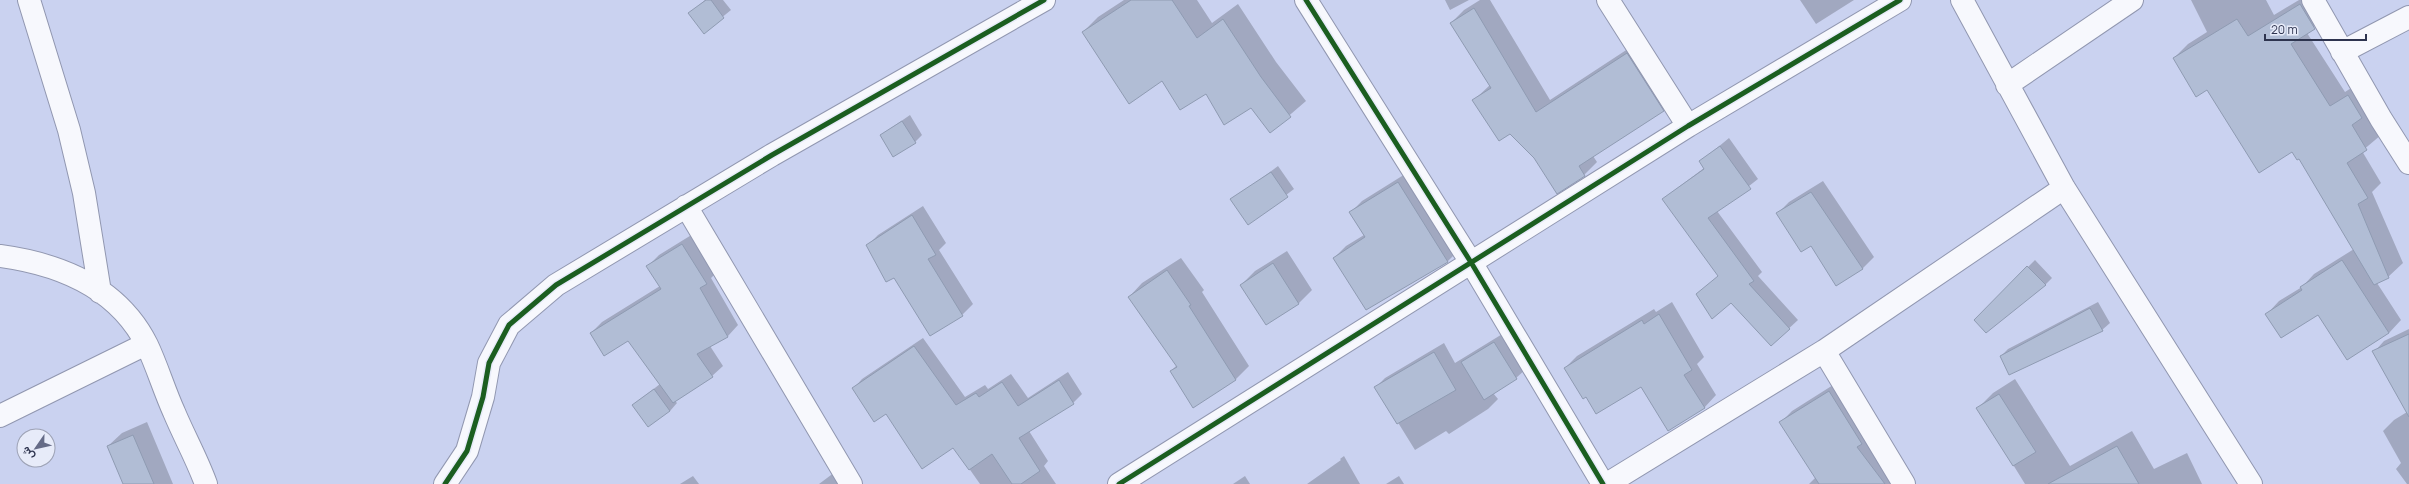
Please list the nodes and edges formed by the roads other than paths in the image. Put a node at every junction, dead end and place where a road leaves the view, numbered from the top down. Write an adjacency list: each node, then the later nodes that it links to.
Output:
1 (29, 0): 18 (street)
2 (1044, 0): 15 (street)
3 (1306, 0): 17 (street)
4 (1608, 0): 12 (street)
5 (1900, 0): 12 (street)
6 (1962, 0): 11 (street)
7 (2132, 0): 11 (street)
8 (2313, 0): 10 (street)
9 (2409, 17): 10 (street)
10 (2342, 52): 13 (street)
11 (2006, 86): 14 (street)
12 (1688, 126): 17 (street)
13 (2409, 163)
14 (2064, 188): 20 (street); 29 (street)
15 (686, 206): 23 (street); 24 (street)
16 (0, 256): 18 (street)
17 (1472, 264): 25 (street); 26 (street)
18 (100, 292): 19 (street)
19 (146, 344): 21 (street); 22 (street)
20 (1824, 351): 27 (street); 28 (street)
21 (0, 416)
22 (206, 484)
23 (444, 484)
24 (851, 484)
25 (1119, 484)
26 (1603, 484)
27 (1607, 484)
28 (1904, 484)
29 (2251, 484)

